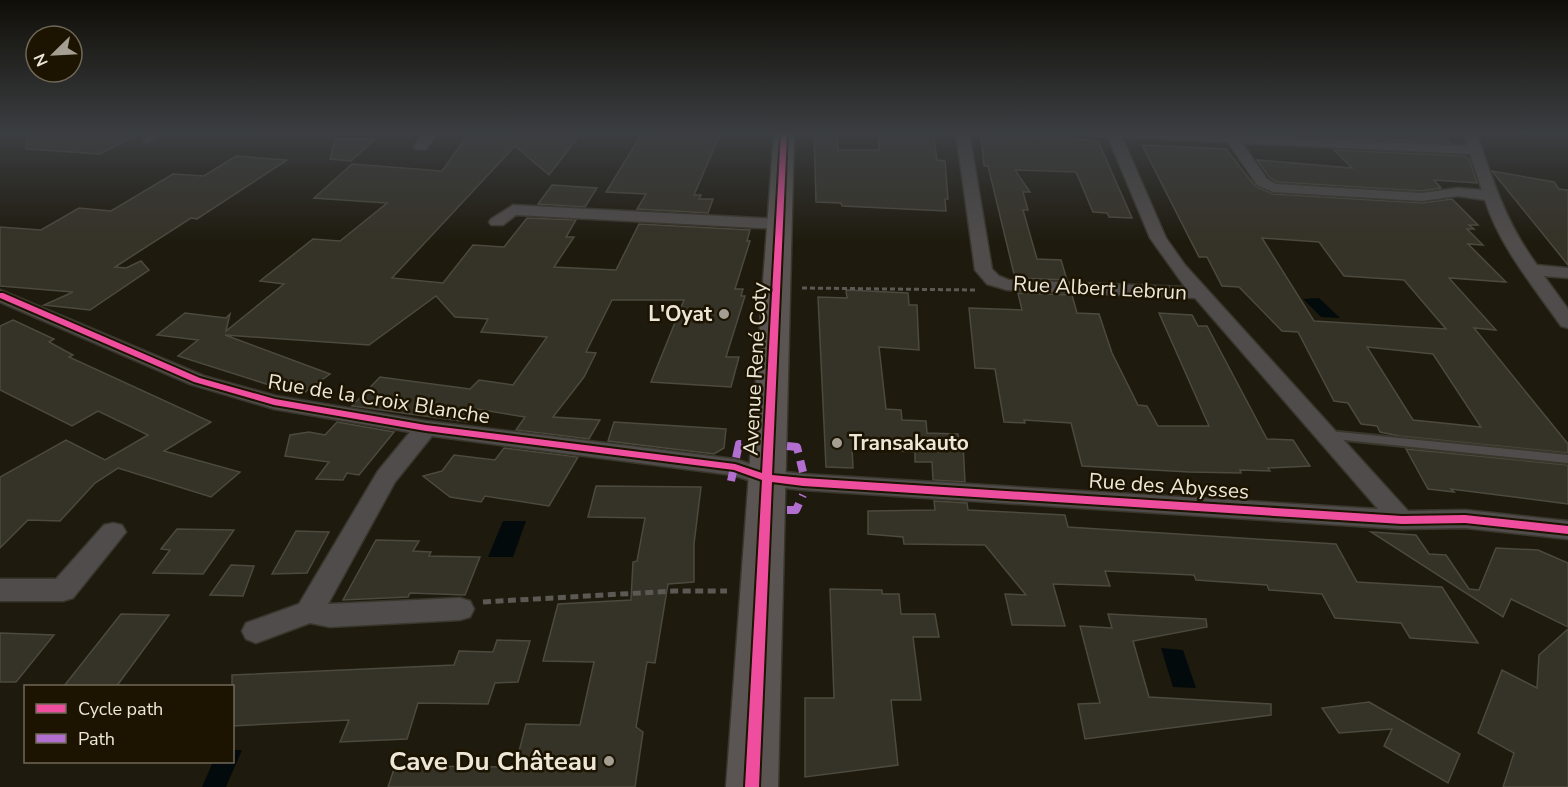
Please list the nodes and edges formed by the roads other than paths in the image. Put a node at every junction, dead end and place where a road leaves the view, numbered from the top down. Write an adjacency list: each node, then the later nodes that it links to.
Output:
1 (782, 169): 8 (main road, Avenue René Coty)
2 (969, 169): 11 (street, Rue Albert Lebrun)
3 (1128, 169): 11 (street)
4 (1253, 169): 6 (street)
5 (1481, 169): 6 (street)
6 (1491, 196): 9 (street)
7 (497, 222): 8 (street)
8 (780, 224): 17 (main road, Avenue René Coty)
9 (1530, 270): 10 (street); 13 (street)
10 (1568, 273)
11 (1201, 293): 15 (street, Rue Albert Lebrun)
12 (0, 295): 14 (street, Rue de la Croix Blanche)
13 (1568, 322)
14 (426, 428): 17 (street, Rue de la Croix Blanche); 23 (street)
15 (1329, 435): 16 (lane); 18 (street, Rue Albert Lebrun)
16 (1568, 459)
17 (767, 478): 18 (street, Rue des Abysses); 25 (main road, Avenue René Coty)
18 (1402, 520): 19 (street, Rue des Abysses)
19 (1568, 530)
20 (113, 532): 21 (street)
21 (0, 590)
22 (460, 609): 23 (street)
23 (309, 612): 24 (street)
24 (256, 631)
25 (752, 787)

